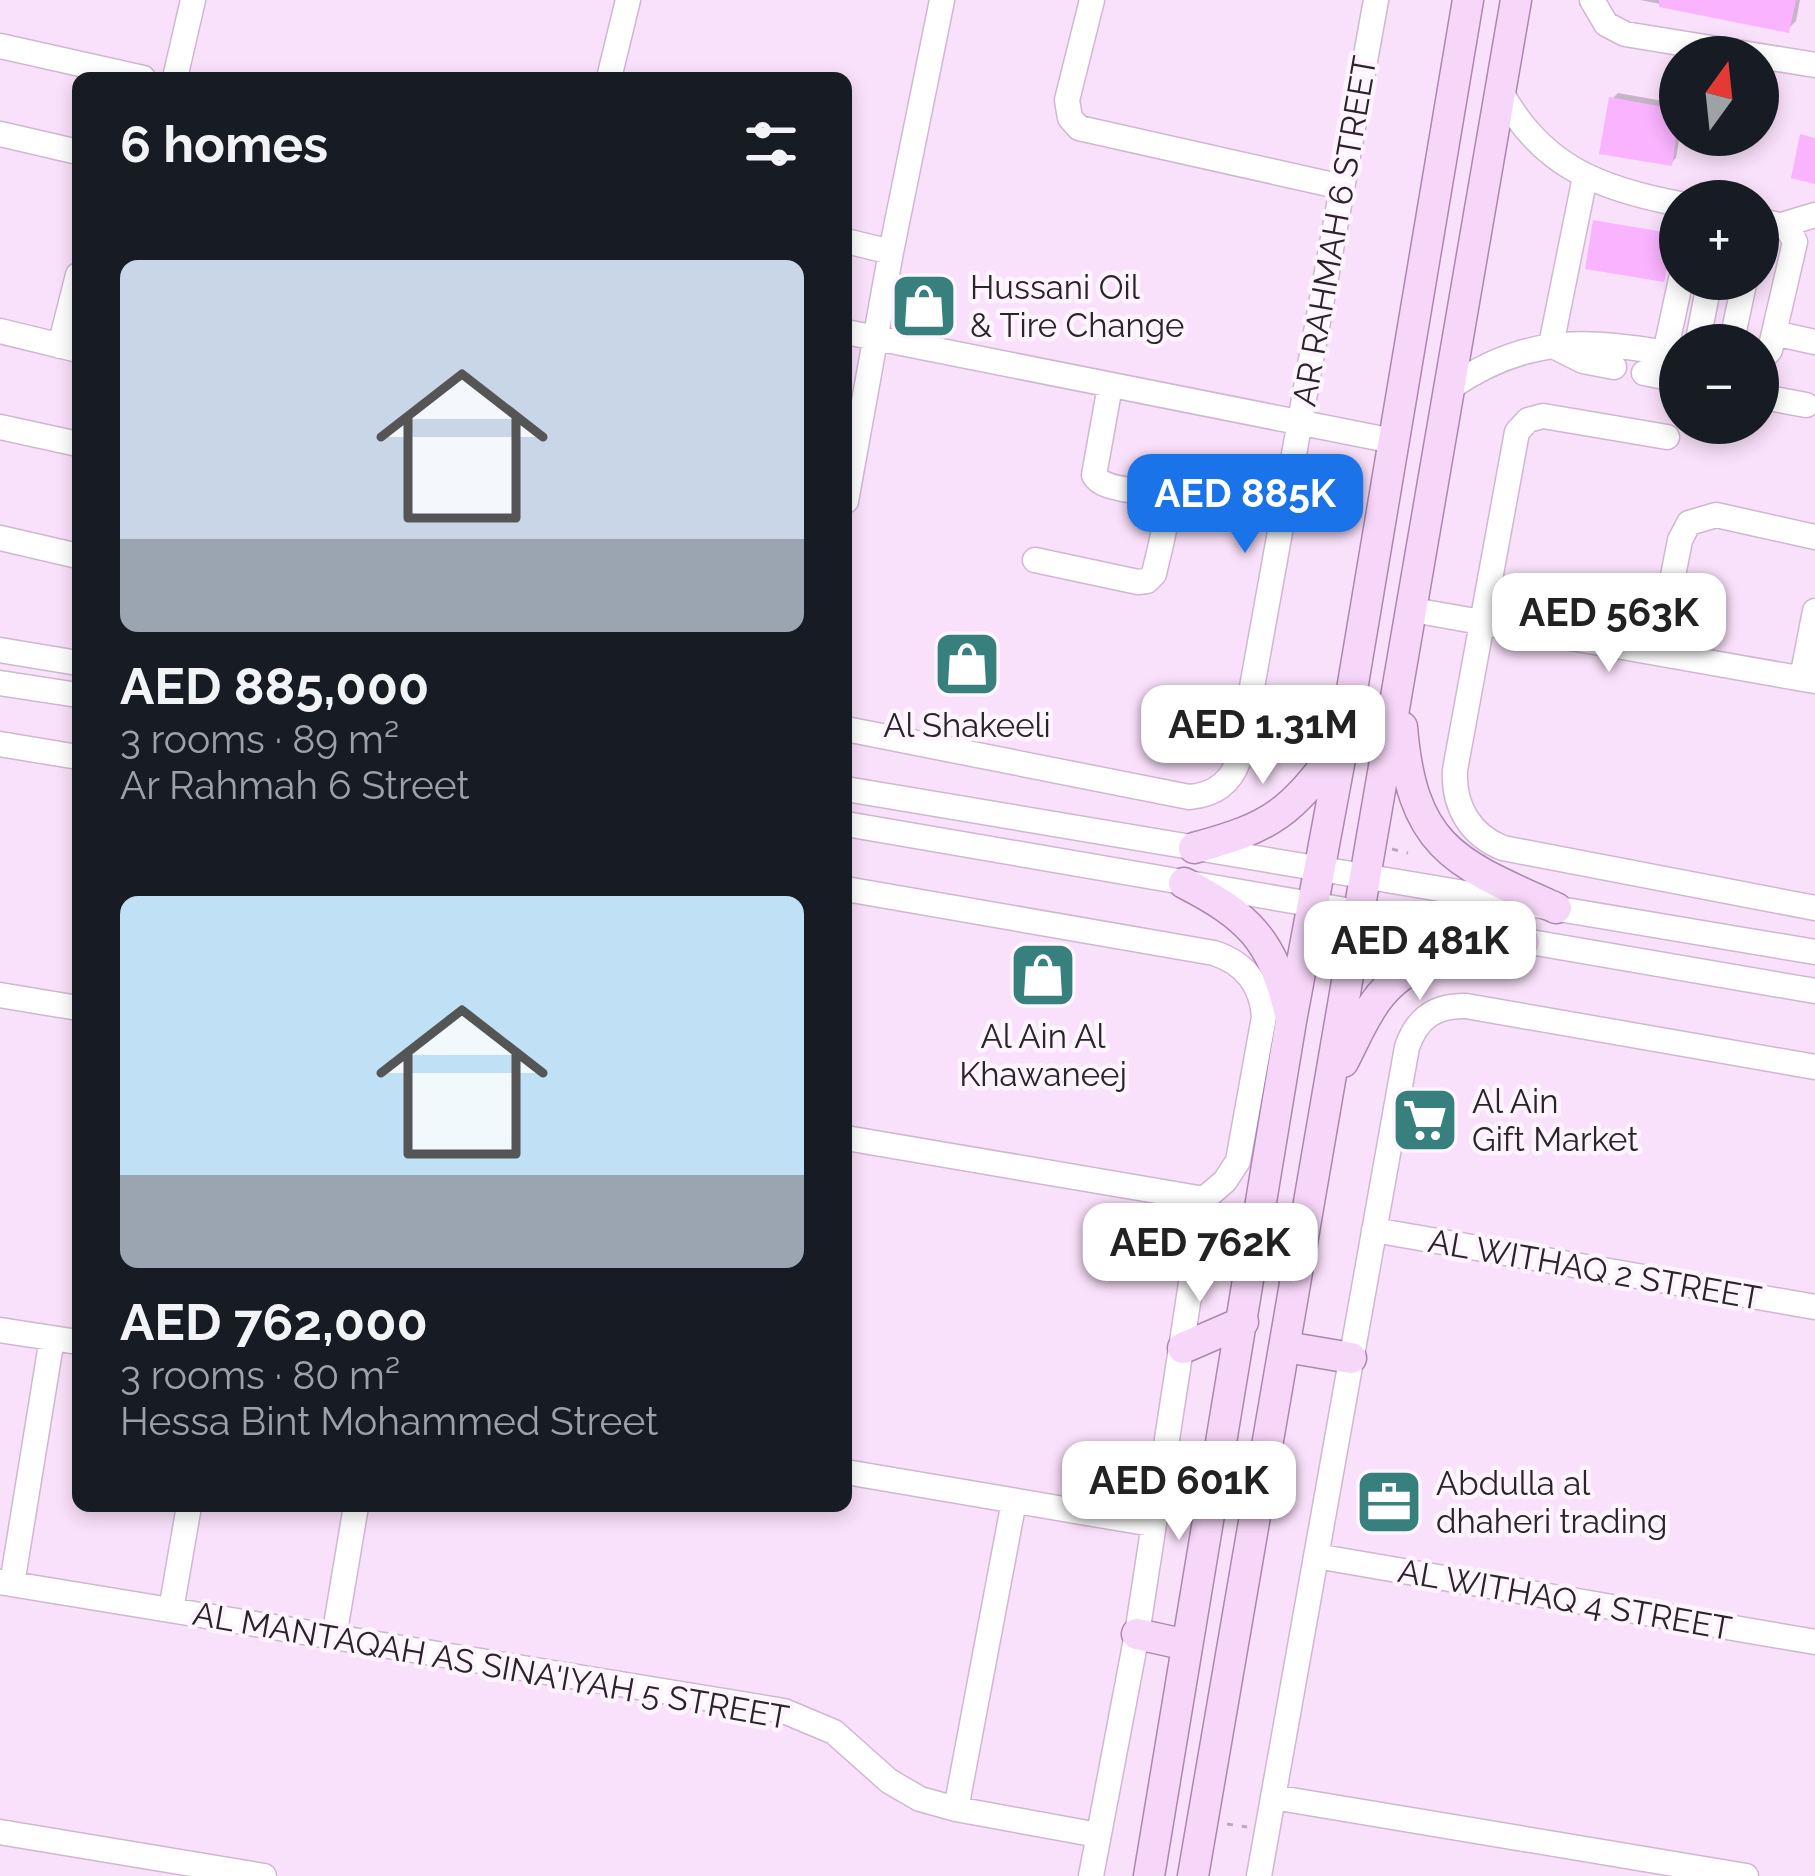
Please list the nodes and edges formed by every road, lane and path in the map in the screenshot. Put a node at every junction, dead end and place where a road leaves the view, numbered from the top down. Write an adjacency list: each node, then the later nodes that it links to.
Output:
1 (193, 0): 12 (street)
2 (628, 0): 13 (street)
3 (942, 0): 24 (street)
4 (1092, 0): 18 (street)
5 (1376, 0): 18 (street, AR RAHMAH 6 STREET)
6 (1468, 0): 45 (main road)
7 (1516, 0): 14 (main road)
8 (1592, 0): 10 (street)
9 (0, 46): 11 (street)
10 (1815, 65)
11 (116, 72)
12 (176, 72)
13 (610, 72)
14 (1500, 89): 17 (street); 38 (main road)
15 (0, 134): 16 (street)
16 (72, 151)
17 (1585, 177): 19 (street); 31 (street)
18 (1342, 187): 42 (street, AR RAHMAH 6 STREET)
19 (1659, 199)
20 (1815, 215): 21 (street)
21 (1779, 221)
22 (1779, 226): 25 (street)
23 (852, 242): 24 (street)
24 (891, 252): 29 (street)
25 (1776, 324)
26 (0, 332): 32 (street)
27 (852, 334): 29 (street)
28 (1779, 334): 30 (street)
29 (876, 340): 37 (street); 41 (street)
30 (1815, 342)
31 (1551, 345): 33 (street); 34 (street); 38 (street)
32 (69, 348)
33 (1659, 352)
34 (1614, 367)
35 (1644, 373): 36 (street)
36 (1659, 376)
37 (1110, 386): 42 (street); 50 (street)
38 (1450, 388): 51 (main road)
39 (1779, 400): 40 (street)
40 (1806, 405)
41 (854, 411)
42 (1299, 422): 45 (street); 61 (street, AR RAHMAH 6 STREET)
43 (0, 427): 46 (street)
44 (1659, 436): 53 (street)
45 (1393, 441): 62 (main road)
46 (72, 443)
47 (1815, 537): 55 (street)
48 (0, 538): 49 (street)
49 (72, 555)
50 (1035, 560)
51 (1413, 610): 53 (street); 59 (main road)
52 (1815, 611): 57 (street)
53 (1481, 622): 55 (street); 72 (street)
54 (0, 650): 56 (street)
55 (1658, 653): 57 (street)
56 (72, 661)
57 (1809, 671)
58 (0, 683): 60 (street)
59 (1399, 688): 69 (main road); 74 (main road)
60 (72, 694)
61 (852, 730)
62 (1343, 743): 67 (main road); 68 (main road)
63 (0, 744): 64 (street)
64 (72, 757)
65 (852, 790): 67 (street)
66 (852, 825): 70 (street)
67 (1194, 848): 68 (street)
68 (1320, 868): 69 (street); 73 (main road)
69 (1364, 876): 74 (street); 76 (main road)
70 (1184, 883): 73 (street); 83 (main road)
71 (852, 890): 87 (street)
72 (1742, 895): 75 (street); 77 (street)
73 (1313, 906): 76 (street); 83 (main road)
74 (1556, 908): 77 (street)
75 (1815, 908)
76 (1358, 914): 78 (street); 85 (main road)
77 (1683, 930): 79 (street)
78 (1524, 942): 80 (street); 85 (main road)
79 (1815, 952)
80 (1815, 991)
81 (0, 995): 82 (street)
82 (72, 1007)
83 (1292, 1021): 90 (main road)
84 (1815, 1067): 88 (street)
85 (1330, 1082): 94 (main road)
86 (852, 1139): 87 (street)
87 (1204, 1199): 95 (street)
88 (1374, 1230): 89 (street, AL WITHAQ 2 STREET); 96 (street)
89 (1815, 1307)
90 (1243, 1322): 95 (main road); 108 (main road)
91 (0, 1330): 92 (street)
92 (52, 1338): 93 (street); 103 (street)
93 (72, 1341)
94 (1286, 1346): 96 (main road); 118 (main road)
95 (1183, 1348): 101 (street)
96 (1351, 1358): 102 (street)
97 (852, 1473): 98 (street)
98 (1014, 1501): 101 (street); 110 (street)
99 (188, 1512): 104 (street)
100 (355, 1512): 106 (street)
101 (1152, 1524): 105 (street)
102 (1316, 1556): 107 (street, AL WITHAQ 4 STREET); 109 (street)
103 (6, 1583): 104 (street, AL MANTAQAH AS SINA'IYAH 5 STREET)
104 (171, 1610): 106 (street, AL MANTAQAH AS SINA'IYAH 5 STREET)
105 (1137, 1634): 108 (main road); 112 (street)
106 (334, 1637): 110 (street, AL MANTAQAH AS SINA'IYAH 5 STREET)
107 (1815, 1642)
108 (1187, 1645): 117 (main road)
109 (1273, 1797): 114 (street); 119 (street)
110 (956, 1809): 112 (street, AL MANTAQAH AS SINA'IYAH 5 STREET)
111 (0, 1832): 113 (street)
112 (1098, 1835): 116 (street)
113 (143, 1866): 115 (street)
114 (1626, 1866): 120 (street)
115 (264, 1876)
116 (1091, 1876)
117 (1149, 1876)
118 (1193, 1876)
119 (1259, 1876)
120 (1746, 1876)

